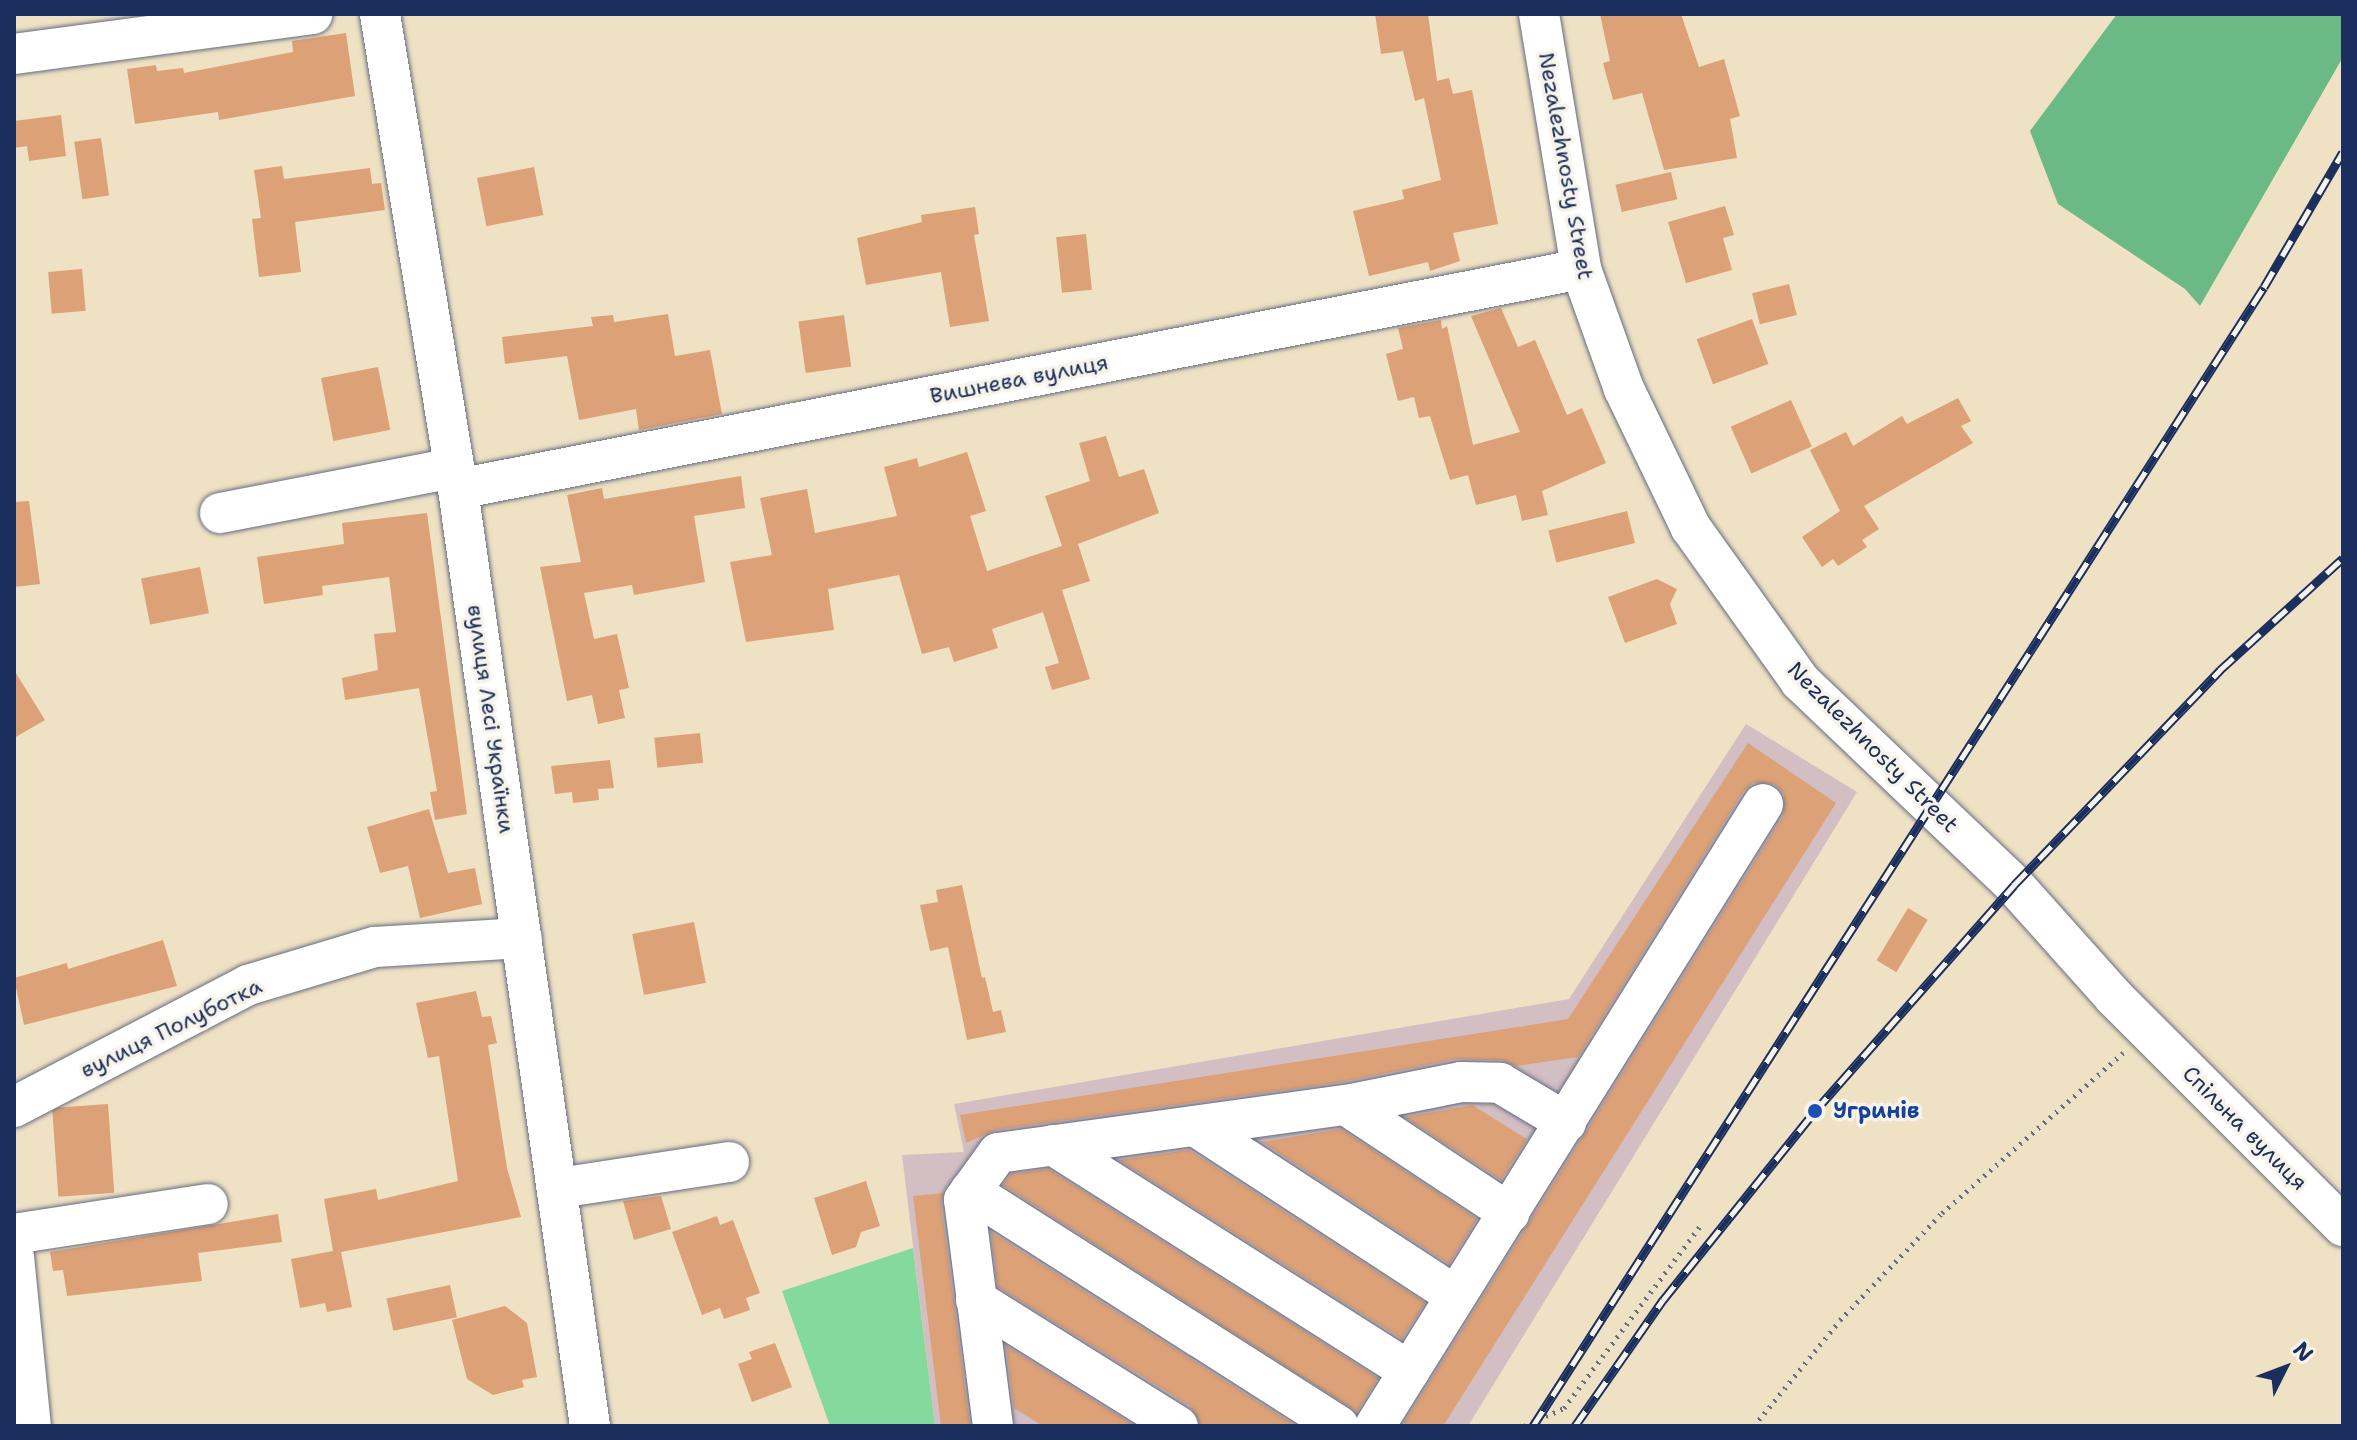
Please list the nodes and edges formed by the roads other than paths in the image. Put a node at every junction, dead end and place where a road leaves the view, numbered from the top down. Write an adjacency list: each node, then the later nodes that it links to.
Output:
1 (312, 14): 4 (street)
2 (380, 14): 6 (street, вулиця Лесі Українки)
3 (1539, 14): 5 (street, Nezalezhnosty Street)
4 (14, 54)
5 (1581, 269): 6 (street, Вишнева вулиця); 10 (street, Nezalezhnosty Street)
6 (456, 479): 7 (street, Вишнева вулиця); 9 (street, вулиця Лесі Українки)
7 (220, 513)
8 (1763, 804): 13 (street)
9 (522, 938): 12 (street, вулиця Полуботка); 17 (street, вулиця Лесі Українки)
10 (2147, 1030): 21 (street, Спільна вулиця)
11 (1346, 1105): 13 (street); 14 (street); 20 (street)
12 (14, 1107)
13 (1566, 1122): 20 (street)
14 (1195, 1126): 15 (street); 24 (street)
15 (1053, 1145): 18 (street); 26 (street)
16 (729, 1162): 17 (street)
17 (559, 1188): 29 (street, вулиця Лесі Українки)
18 (970, 1191): 25 (street); 31 (street)
19 (208, 1204): 22 (street)
20 (1509, 1213): 24 (street)
21 (2343, 1226)
22 (14, 1234)
23 (14, 1257): 28 (street)
24 (1456, 1296): 26 (street)
25 (976, 1300): 27 (street); 30 (street)
26 (1409, 1371): 32 (street)
27 (1001, 1420)
28 (31, 1426)
29 (590, 1426)
30 (1178, 1426)
31 (1339, 1426)
32 (1375, 1426)

